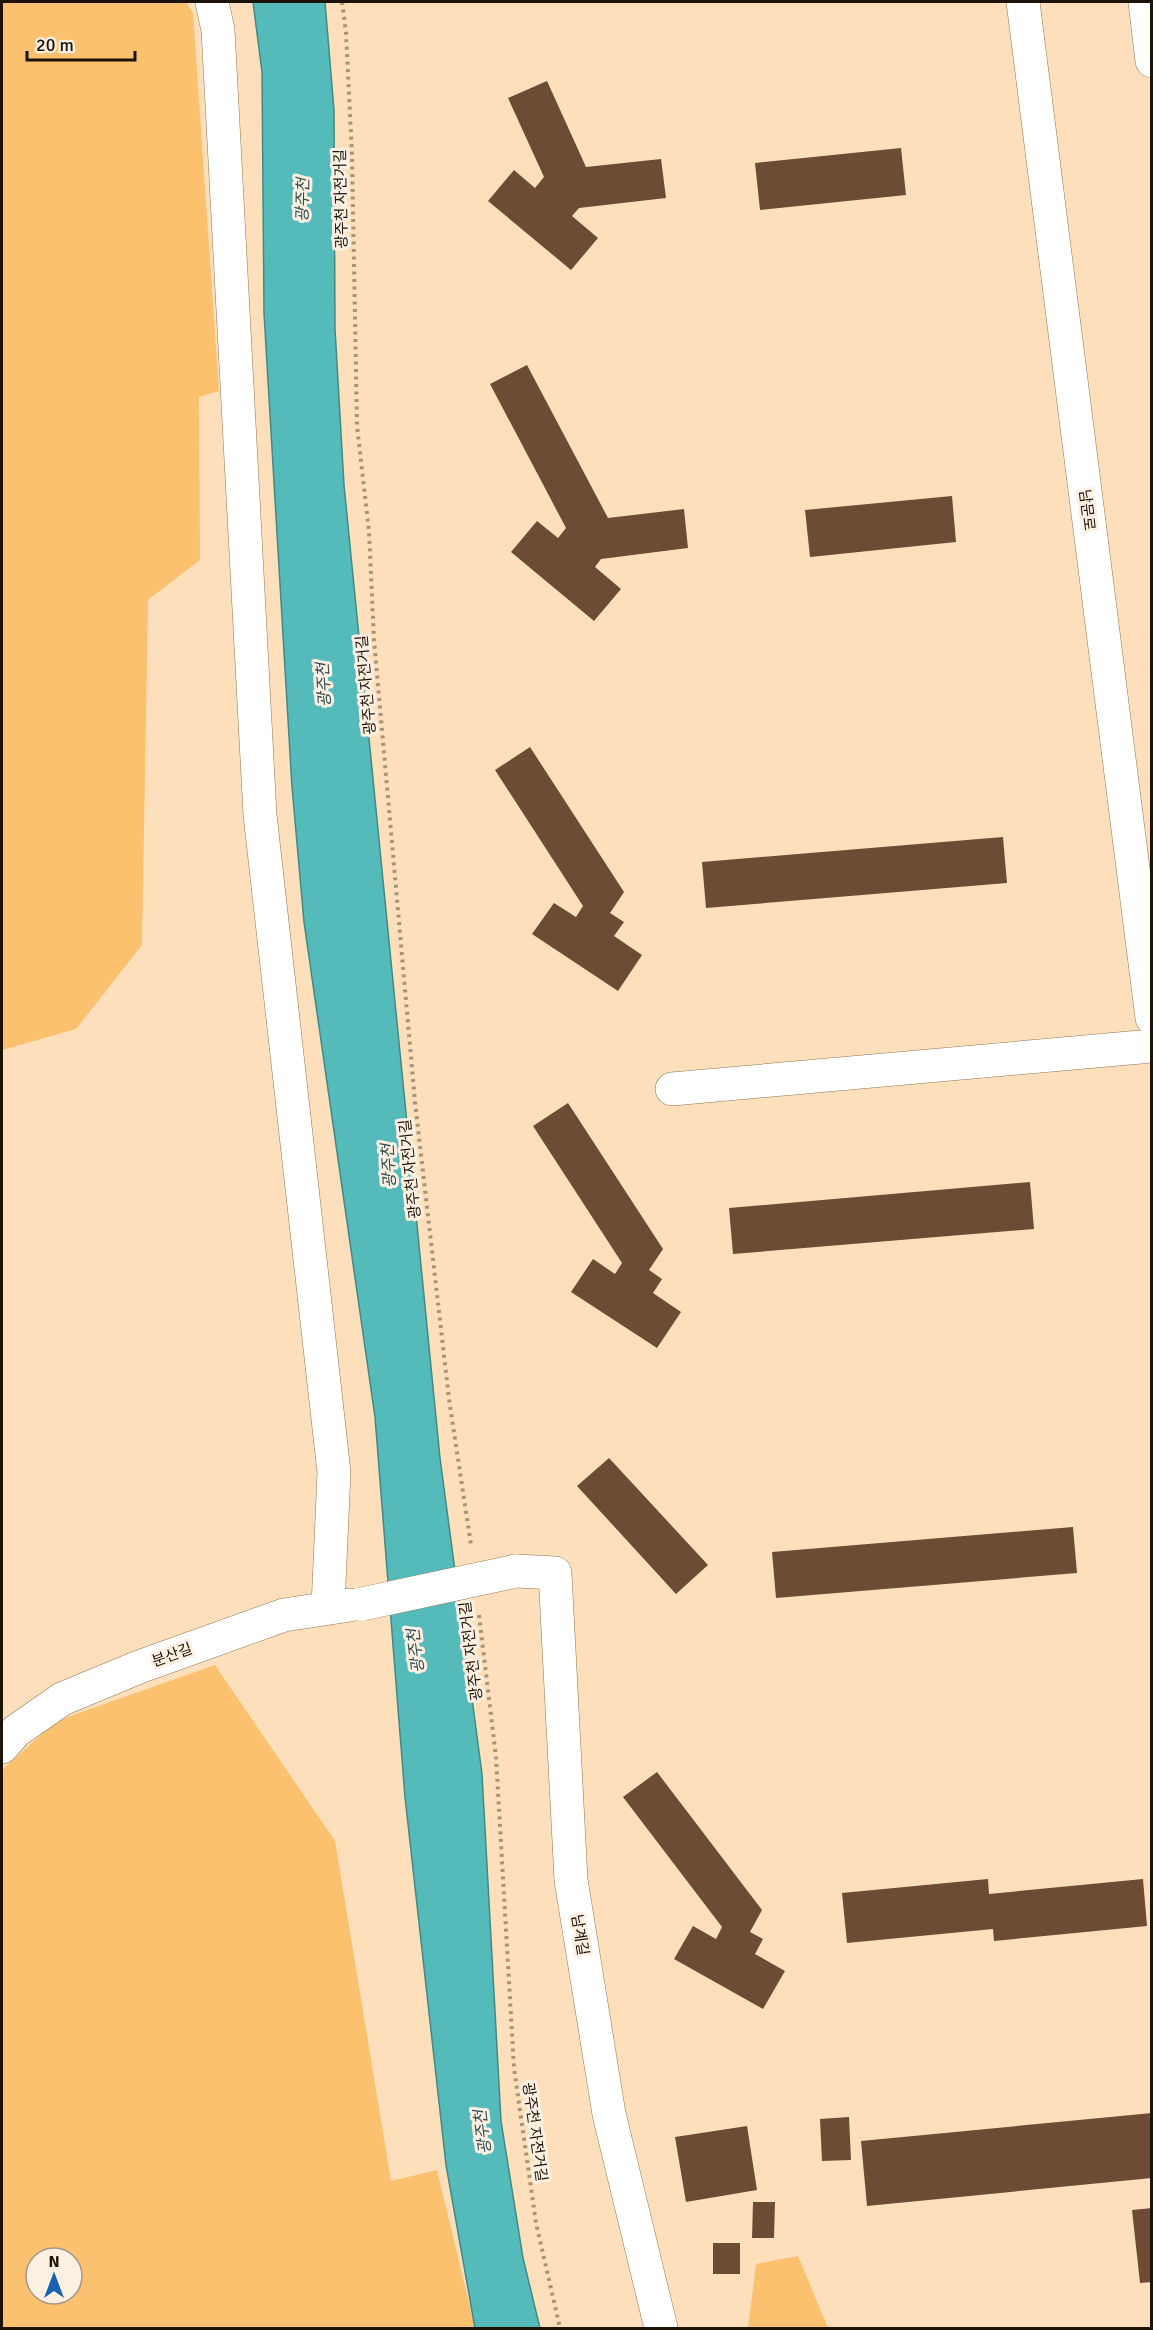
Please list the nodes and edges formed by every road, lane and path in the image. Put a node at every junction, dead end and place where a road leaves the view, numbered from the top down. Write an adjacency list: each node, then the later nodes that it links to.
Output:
1 (212, 2): 12 (street)
2 (342, 2): 9 (path, 광주천 자전거길)
3 (1023, 2): 6 (street, 남문로)
4 (1145, 2): 5 (street)
5 (1152, 61)
6 (1152, 1018)
7 (1152, 1046): 8 (street)
8 (672, 1089)
9 (471, 1549)
10 (516, 1571): 12 (street, 분산길, bridge); 15 (street, 남계길)
11 (478, 1605): 14 (path, 광주천 자전거길)
12 (328, 1607): 13 (street, 분산길)
13 (2, 1747)
14 (560, 2328)
15 (661, 2328)

